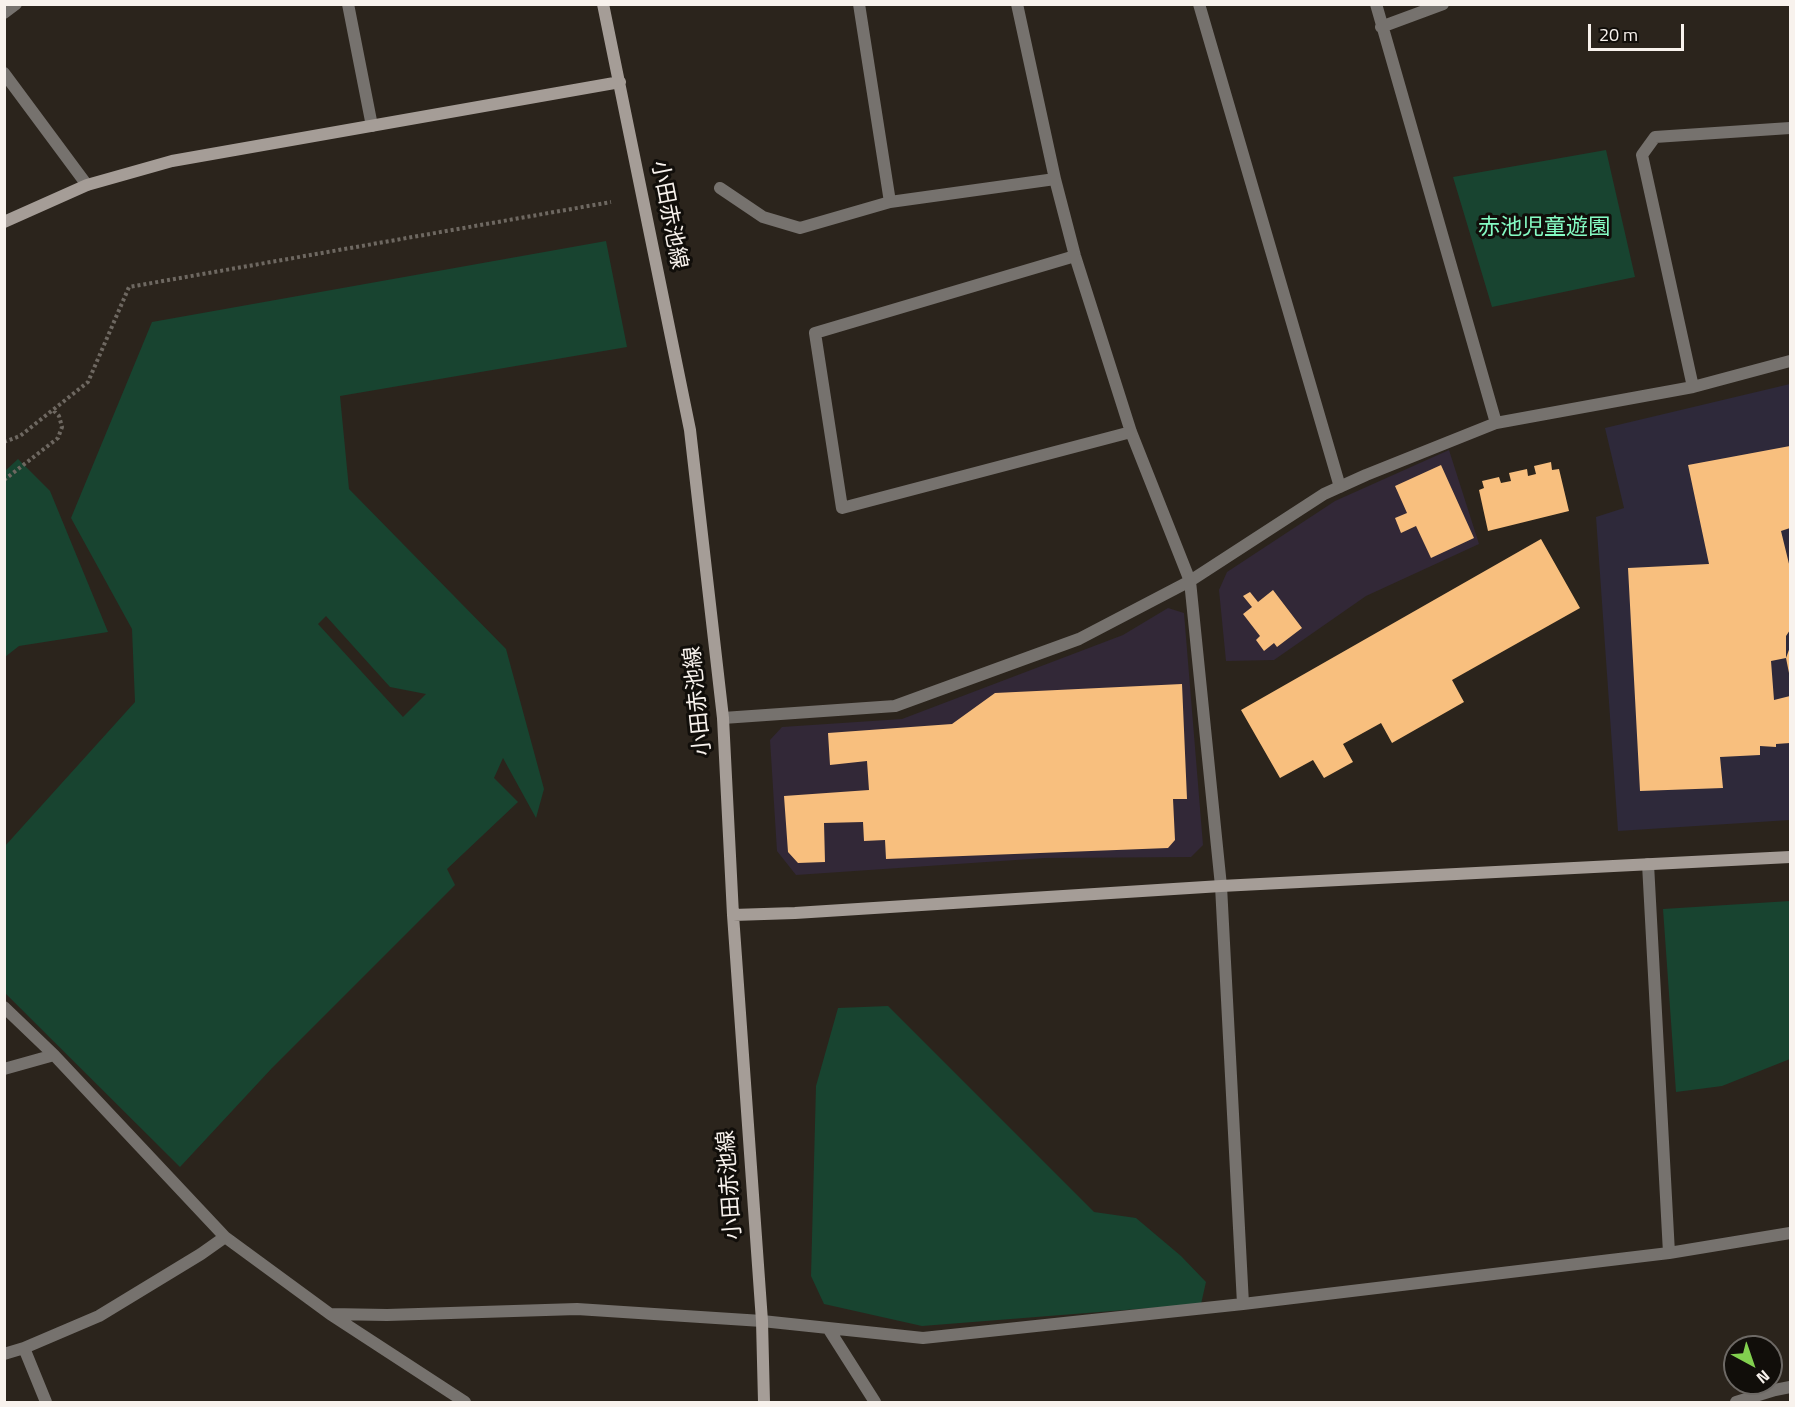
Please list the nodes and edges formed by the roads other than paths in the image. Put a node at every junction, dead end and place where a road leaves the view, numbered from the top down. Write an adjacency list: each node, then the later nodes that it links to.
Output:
1 (16, 4): 9 (street)
2 (348, 4): 13 (street)
3 (603, 4): 12 (street, 小田赤池線)
4 (859, 4): 18 (street)
5 (1017, 4): 15 (street)
6 (1199, 4): 25 (street)
7 (1376, 4): 10 (street)
8 (1443, 4): 10 (street)
9 (4, 13)
10 (1381, 27): 23 (street)
11 (4, 73): 16 (street)
12 (620, 82): 13 (street); 27 (street, 小田赤池線)
13 (372, 126): 16 (street)
14 (1791, 128): 22 (street)
15 (1055, 179): 18 (street); 20 (street)
16 (87, 185): 19 (street)
17 (720, 188): 18 (street)
18 (890, 202)
19 (4, 222)
20 (1076, 256): 24 (street); 24 (street)
21 (1791, 362): 22 (street)
22 (1693, 387): 23 (street)
23 (1496, 423): 25 (street)
24 (1131, 432): 26 (street)
25 (1340, 487): 26 (street)
26 (1190, 581): 27 (street); 30 (street)
27 (723, 718): 31 (street, 小田赤池線)
28 (1791, 858): 29 (street)
29 (1648, 864): 30 (street); 37 (street)
30 (1221, 886): 31 (street); 38 (street)
31 (733, 915): 40 (street, 小田赤池線)
32 (4, 1006): 33 (street)
33 (54, 1055): 34 (street); 36 (street)
34 (4, 1069)
35 (1791, 1233): 37 (street)
36 (225, 1237): 39 (street); 42 (street)
37 (1669, 1253): 38 (street)
38 (1243, 1304): 41 (street)
39 (330, 1314): 40 (street); 46 (street)
40 (762, 1321): 41 (street); 47 (street, 小田赤池線)
41 (828, 1328): 48 (street)
42 (24, 1347): 43 (street); 45 (street)
43 (4, 1354)
44 (1791, 1387): 49 (street)
45 (46, 1402)
46 (465, 1402)
47 (764, 1402)
48 (875, 1402)
49 (1736, 1402)

